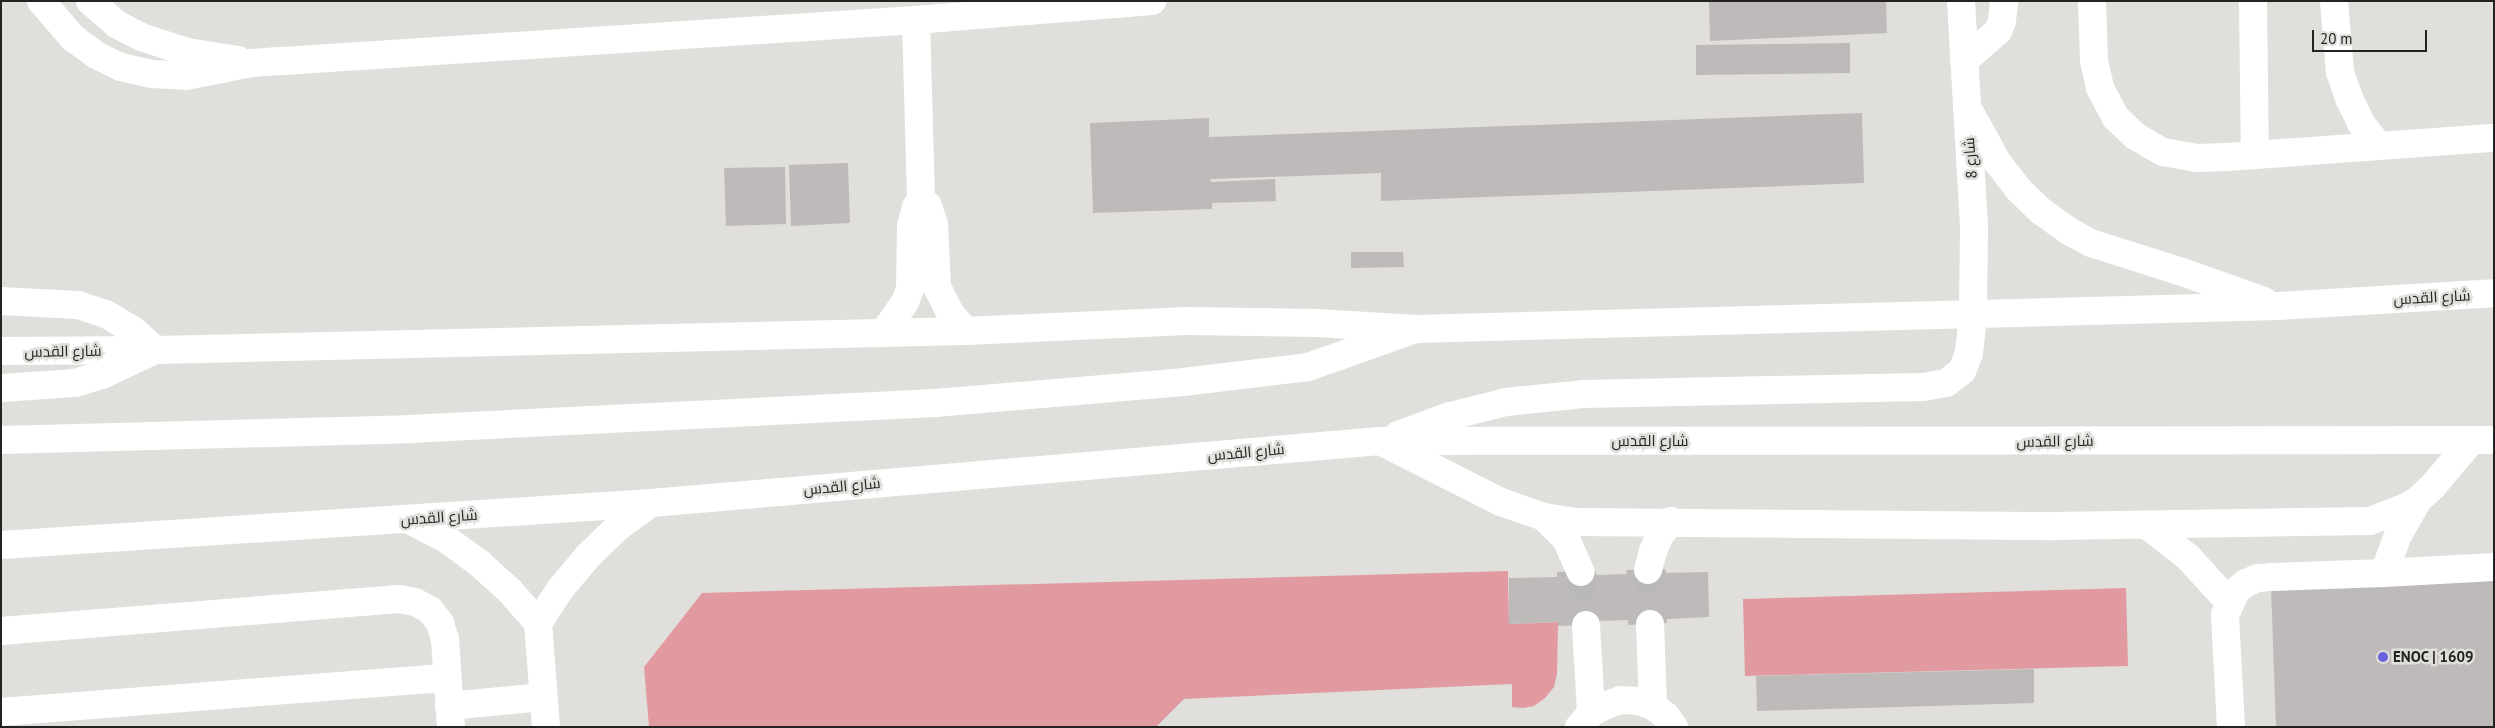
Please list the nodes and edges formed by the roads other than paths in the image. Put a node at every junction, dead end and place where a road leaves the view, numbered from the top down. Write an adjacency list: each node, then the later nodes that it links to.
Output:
1 (41, 1): 11 (main road)
2 (90, 1): 11 (main road)
3 (1152, 1): 9 (main road)
4 (1961, 1): 10 (main road, شارع 8)
5 (2004, 1): 10 (main road)
6 (2092, 1): 15 (main road)
7 (2253, 1): 15 (main road)
8 (2334, 1): 14 (main road)
9 (916, 20): 11 (main road); 16 (main road)
10 (1964, 61): 12 (main road, شارع 8)
11 (252, 63)
12 (1966, 106): 19 (main road); 20 (main road, شارع 8)
13 (2494, 138): 14 (main road)
14 (2378, 145): 15 (main road)
15 (2255, 154)
16 (921, 199): 22 (main road); 23 (main road)
17 (2494, 293): 19 (main road, شارع القدس)
18 (1, 302): 24 (main road)
19 (2278, 306): 20 (main road, شارع القدس)
20 (1973, 314): 21 (main road, شارع القدس); 28 (main road, شارع 8)
21 (1416, 329): 22 (main road, شارع القدس); 27 (main road)
22 (966, 331): 23 (main road, شارع القدس)
23 (884, 332): 24 (main road, شارع القدس)
24 (154, 350): 25 (main road, شارع القدس); 26 (main road)
25 (1, 351)
26 (1, 388)
27 (1, 440)
28 (1380, 441): 29 (main road, شارع القدس); 31 (main road, شارع القدس); 32 (main road)
29 (2483, 441): 30 (main road)
30 (2418, 500): 35 (main road); 40 (main road)
31 (651, 502): 33 (main road, شارع القدس); 42 (main road)
32 (1544, 517): 34 (main road); 39 (main road)
33 (408, 519): 36 (main road, شارع القدس); 42 (main road)
34 (1671, 521): 35 (main road); 38 (main road)
35 (2148, 526): 41 (main road)
36 (7, 547)
37 (2494, 567): 40 (main road)
38 (1648, 570)
39 (1581, 572)
40 (2384, 574): 41 (main road)
41 (2229, 602): 54 (main road)
42 (538, 622): 47 (main road)
43 (1650, 624): 48 (main road)
44 (1586, 625): 51 (main road)
45 (1, 631): 46 (main road)
46 (447, 678): 49 (main road); 50 (main road)
47 (543, 697): 50 (main road); 52 (main road)
48 (1653, 706): 51 (main road); 53 (main road)
49 (1, 712)
50 (450, 716)
51 (1585, 720)
52 (546, 727)
53 (1674, 727)
54 (2231, 727)

